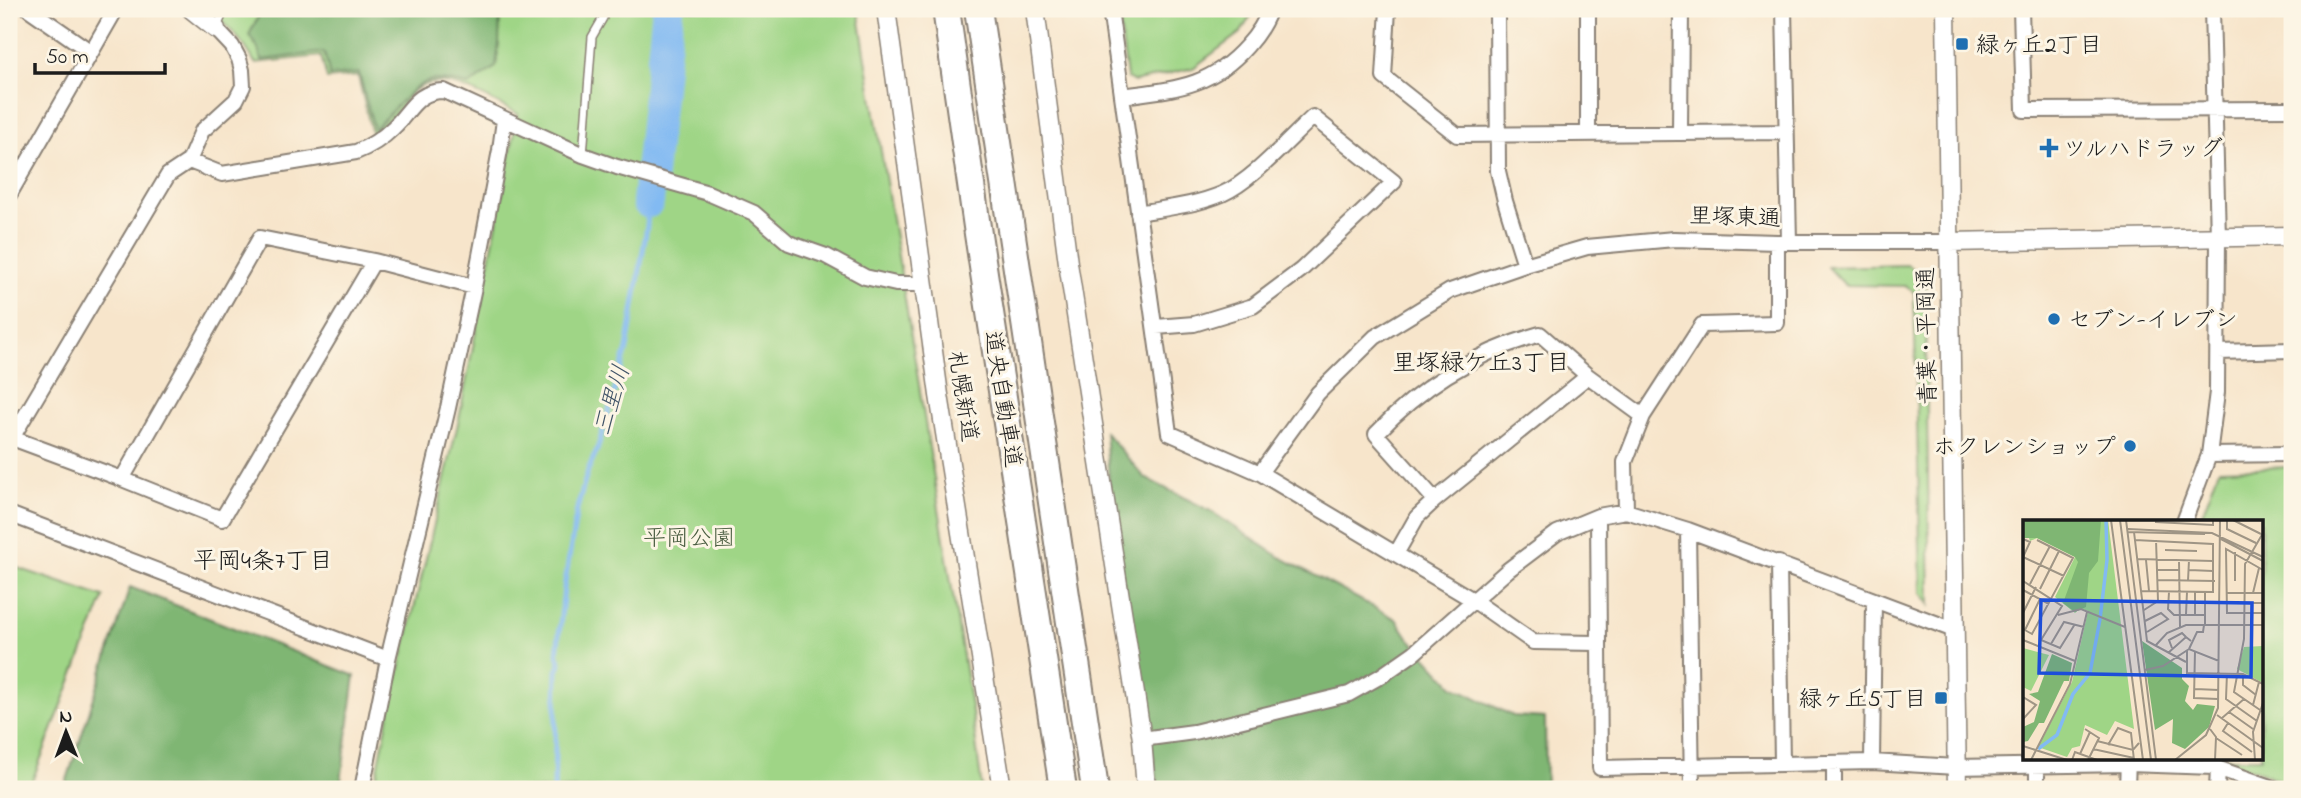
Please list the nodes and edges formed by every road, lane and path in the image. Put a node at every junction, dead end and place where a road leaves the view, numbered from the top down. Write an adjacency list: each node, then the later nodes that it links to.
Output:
1 (29, 9): 21 (street)
2 (116, 9): 21 (street)
3 (191, 9): 20 (street)
4 (225, 9): 20 (lane)
5 (604, 9): 30 (lane)
6 (886, 9): 40 (street, 札幌新道)
7 (946, 9): 75 (highway, 道央自動車道)
8 (978, 9): 76 (highway, 道央自動車道)
9 (1035, 9): 64 (street)
10 (1110, 9): 22 (street)
11 (1270, 9): 22 (street)
12 (1388, 9): 29 (street)
13 (1497, 9): 29 (street)
14 (1588, 9): 28 (street)
15 (1681, 9): 26 (street)
16 (1784, 9): 27 (street)
17 (1946, 9): 37 (street, 青葉・平岡通)
18 (2021, 9): 24 (street)
19 (2212, 9): 24 (street)
20 (216, 29): 31 (street)
21 (91, 52): 32 (street)
22 (1122, 96): 33 (street)
23 (2292, 109): 24 (street)
24 (2216, 111): 35 (street)
25 (504, 120): 30 (street); 31 (street); 41 (street)
26 (1680, 132): 27 (street); 28 (street)
27 (1786, 132): 36 (street)
28 (1588, 134): 29 (street)
29 (1497, 136): 39 (street)
30 (583, 155): 40 (street)
31 (189, 161): 50 (street)
32 (9, 195)
33 (1138, 213): 42 (street); 42 (street)
34 (2292, 236): 35 (street, 里塚東通)
35 (2218, 238): 37 (street, 里塚東通); 44 (street)
36 (1783, 242): 37 (street, 里塚東通); 39 (street, 里塚東通); 46 (street)
37 (1949, 242): 61 (street, 青葉・平岡通)
38 (374, 261): 41 (street); 50 (street); 50 (street)
39 (1525, 265): 49 (street, 里塚東通)
40 (923, 284): 74 (street, 札幌新道)
41 (474, 288): 63 (street)
42 (1156, 327): 49 (street)
43 (2292, 351): 44 (street)
44 (2218, 352): 48 (street)
45 (1588, 376): 46 (street); 51 (street); 51 (street)
46 (1643, 416): 52 (street)
47 (2292, 454): 48 (street)
48 (2209, 455): 55 (street)
49 (1260, 473): 57 (street)
50 (122, 479)
51 (1435, 500): 57 (street)
52 (1626, 510): 54 (street); 56 (street)
53 (9, 514): 63 (street)
54 (1598, 516): 59 (street); 62 (street)
55 (2185, 520)
56 (1688, 530): 58 (street); 70 (street)
57 (1396, 554): 59 (street)
58 (1779, 563): 60 (street); 68 (street)
59 (1473, 600): 62 (street); 64 (street)
60 (1874, 600): 61 (street); 66 (street)
61 (1954, 630): 71 (street, 青葉・平岡通)
62 (1597, 643): 70 (street)
63 (388, 659): 73 (street)
64 (1142, 739): 77 (street)
65 (2128, 761): 69 (street); 72 (street); 82 (street)
66 (1872, 762): 67 (street); 71 (street)
67 (1834, 763): 68 (street); 79 (street)
68 (1782, 764): 70 (street)
69 (2037, 765): 71 (street); 81 (street)
70 (1692, 766): 78 (street)
71 (1956, 766): 80 (street, 青葉・平岡通)
72 (2218, 768): 83 (street); 84 (street)
73 (362, 789)
74 (1002, 789)
75 (1063, 789)
76 (1095, 789)
77 (1146, 789)
78 (1692, 789)
79 (1834, 789)
80 (1957, 789)
81 (2036, 789)
82 (2127, 789)
83 (2217, 789)
84 (2277, 789)

